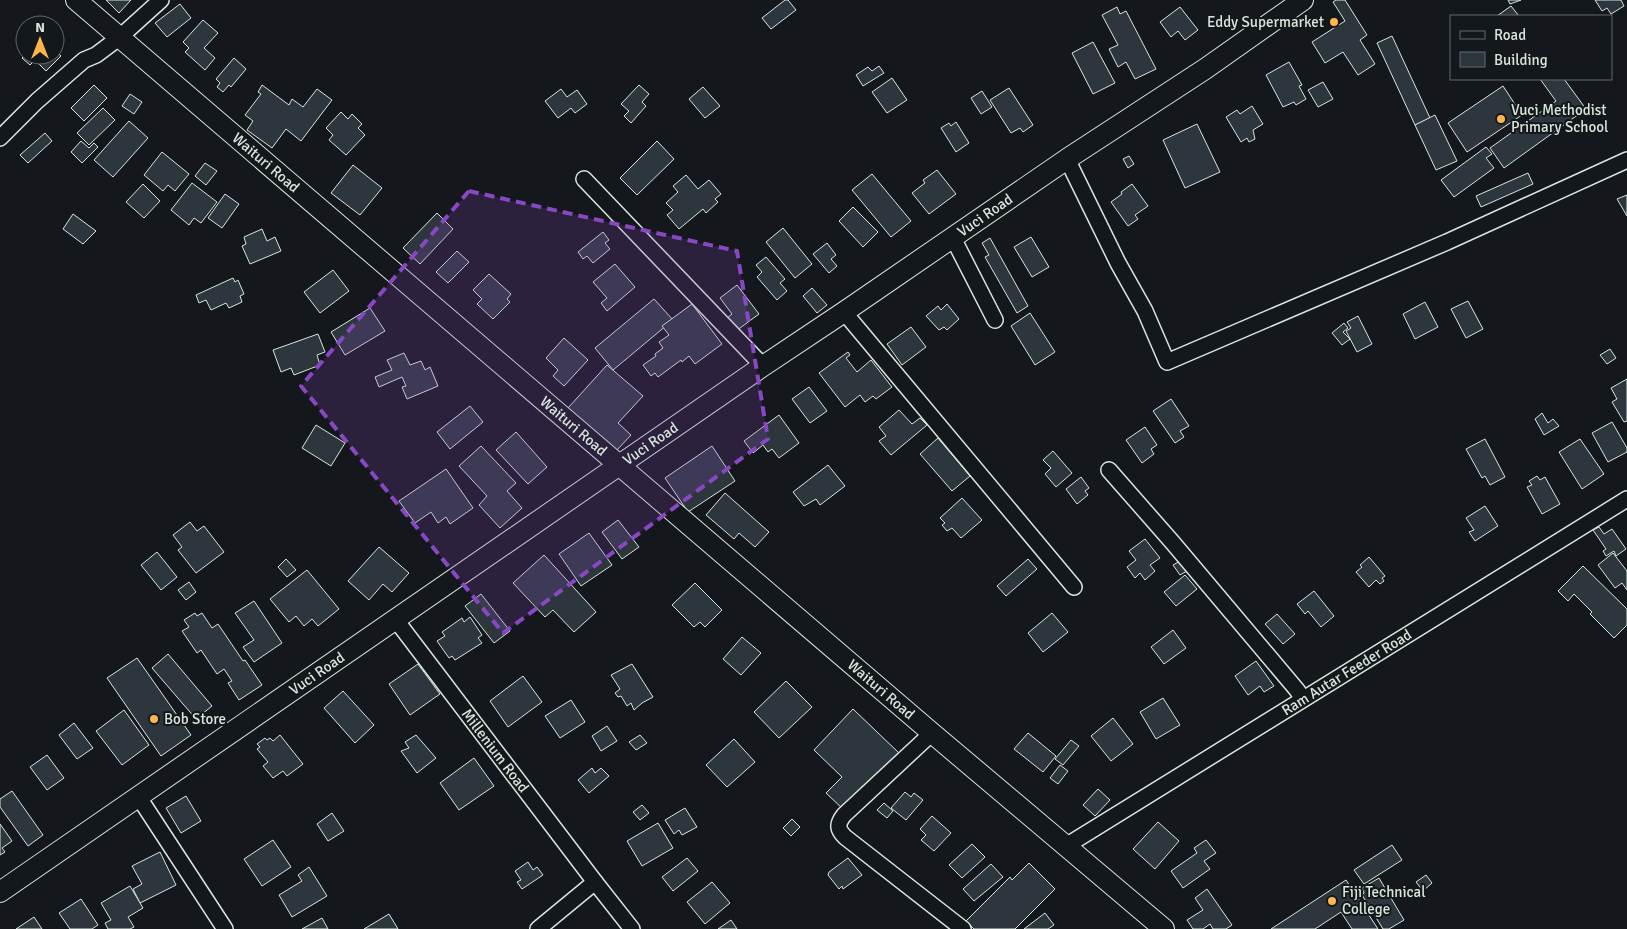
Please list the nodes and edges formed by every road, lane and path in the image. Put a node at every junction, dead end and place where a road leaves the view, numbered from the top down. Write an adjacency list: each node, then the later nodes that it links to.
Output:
1 (76, 0): 4 (main road, Waituri Road)
2 (161, 0): 4 (street)
3 (1303, 0): 6 (main road, Vuci Road)
4 (120, 38): 5 (street); 13 (main road, Waituri Road)
5 (0, 138)
6 (1067, 159): 7 (street); 9 (main road, Vuci Road)
7 (1627, 160)
8 (584, 179): 12 (street)
9 (953, 238): 10 (main road, Vuci Road); 11 (street)
10 (844, 312): 12 (main road, Vuci Road); 16 (street)
11 (995, 320)
12 (763, 366): 13 (main road, Vuci Road)
13 (620, 466): 17 (main road, Vuci Road); 19 (main road, Waituri Road)
14 (1109, 470): 18 (street)
15 (1627, 499): 18 (street, Ram Autar Feeder Road)
16 (1074, 587)
17 (396, 620): 20 (main road, Vuci Road); 22 (street, Millenium Road)
18 (1303, 699): 21 (street, Ram Autar Feeder Road)
19 (932, 733): 21 (main road, Waituri Road); 27 (street)
20 (138, 796): 23 (main road, Vuci Road); 24 (street)
21 (1066, 846): 28 (main road, Waituri Road)
22 (595, 882): 25 (street); 26 (street, Millenium Road)
23 (1, 890)
24 (225, 929)
25 (538, 929)
26 (632, 929)
27 (963, 929)
28 (1164, 929)

